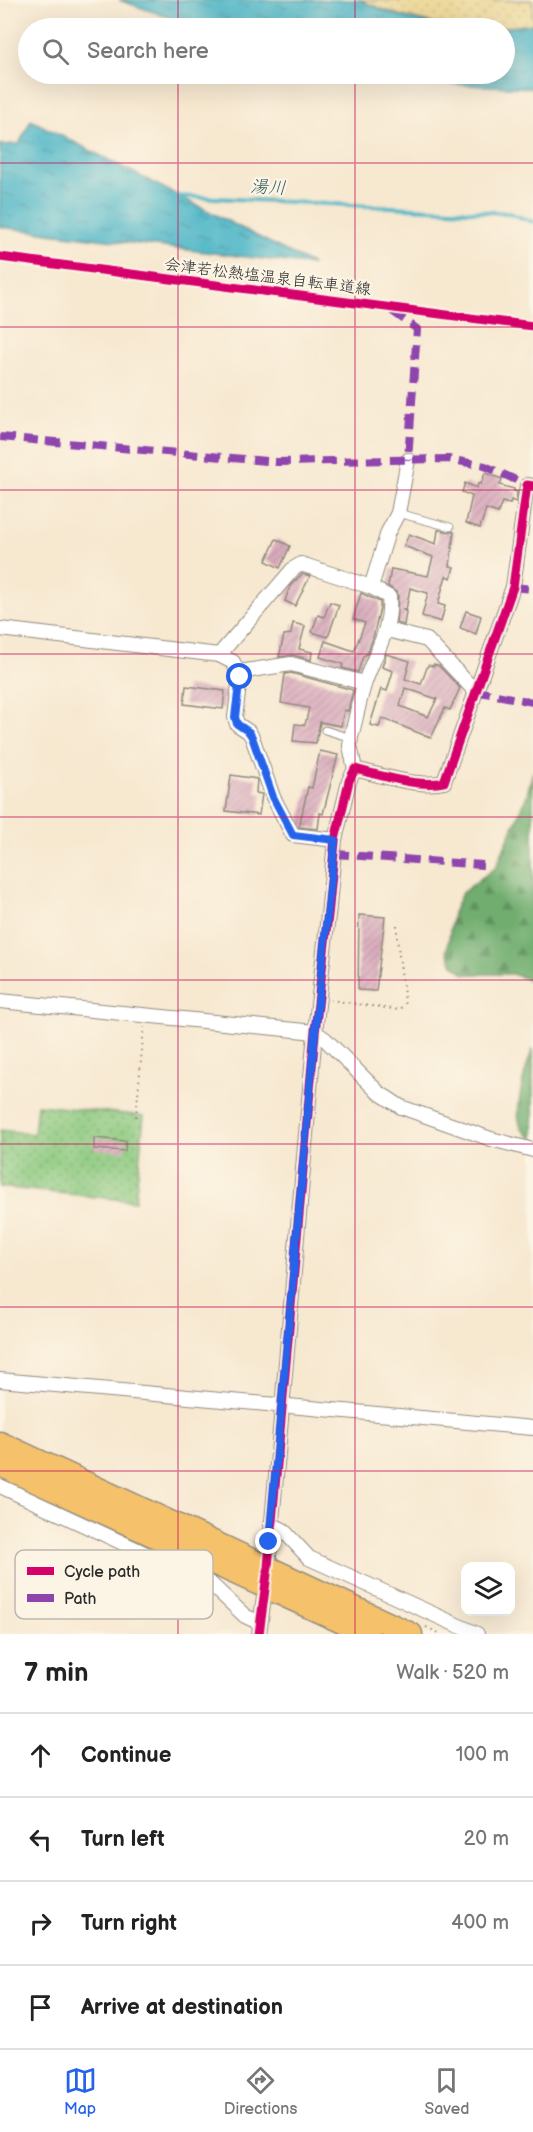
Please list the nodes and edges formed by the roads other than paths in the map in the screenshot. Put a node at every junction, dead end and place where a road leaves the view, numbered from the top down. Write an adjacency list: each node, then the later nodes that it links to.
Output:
1 (408, 460): 3 (street)
2 (533, 486): 11 (street)
3 (398, 513): 4 (lane); 5 (street)
4 (450, 527)
5 (371, 587): 7 (street); 8 (street)
6 (0, 629): 8 (street)
7 (387, 630): 10 (street); 11 (street)
8 (219, 655): 9 (street)
9 (239, 672): 10 (street); 15 (street)
10 (364, 683): 13 (street)
11 (475, 691): 14 (street)
12 (325, 730): 13 (lane)
13 (351, 738): 14 (street)
14 (355, 769): 15 (street)
15 (335, 840): 17 (street)
16 (0, 1001): 17 (street)
17 (315, 1032): 18 (street); 20 (street)
18 (533, 1150)
19 (0, 1380): 20 (street)
20 (282, 1405): 21 (street); 25 (street)
21 (533, 1428)
22 (0, 1443): 28 (highway)
23 (0, 1465): 27 (highway)
24 (0, 1486): 26 (street)
25 (271, 1524): 31 (street); 36 (street)
26 (138, 1550)
27 (202, 1550)
28 (212, 1550)
29 (213, 1550): 31 (highway)
30 (213, 1555): 31 (highway)
31 (266, 1577): 33 (street); 34 (highway); 35 (highway)
32 (213, 1586): 33 (street)
33 (259, 1628)
34 (368, 1634)
35 (411, 1634)
36 (477, 1634)

